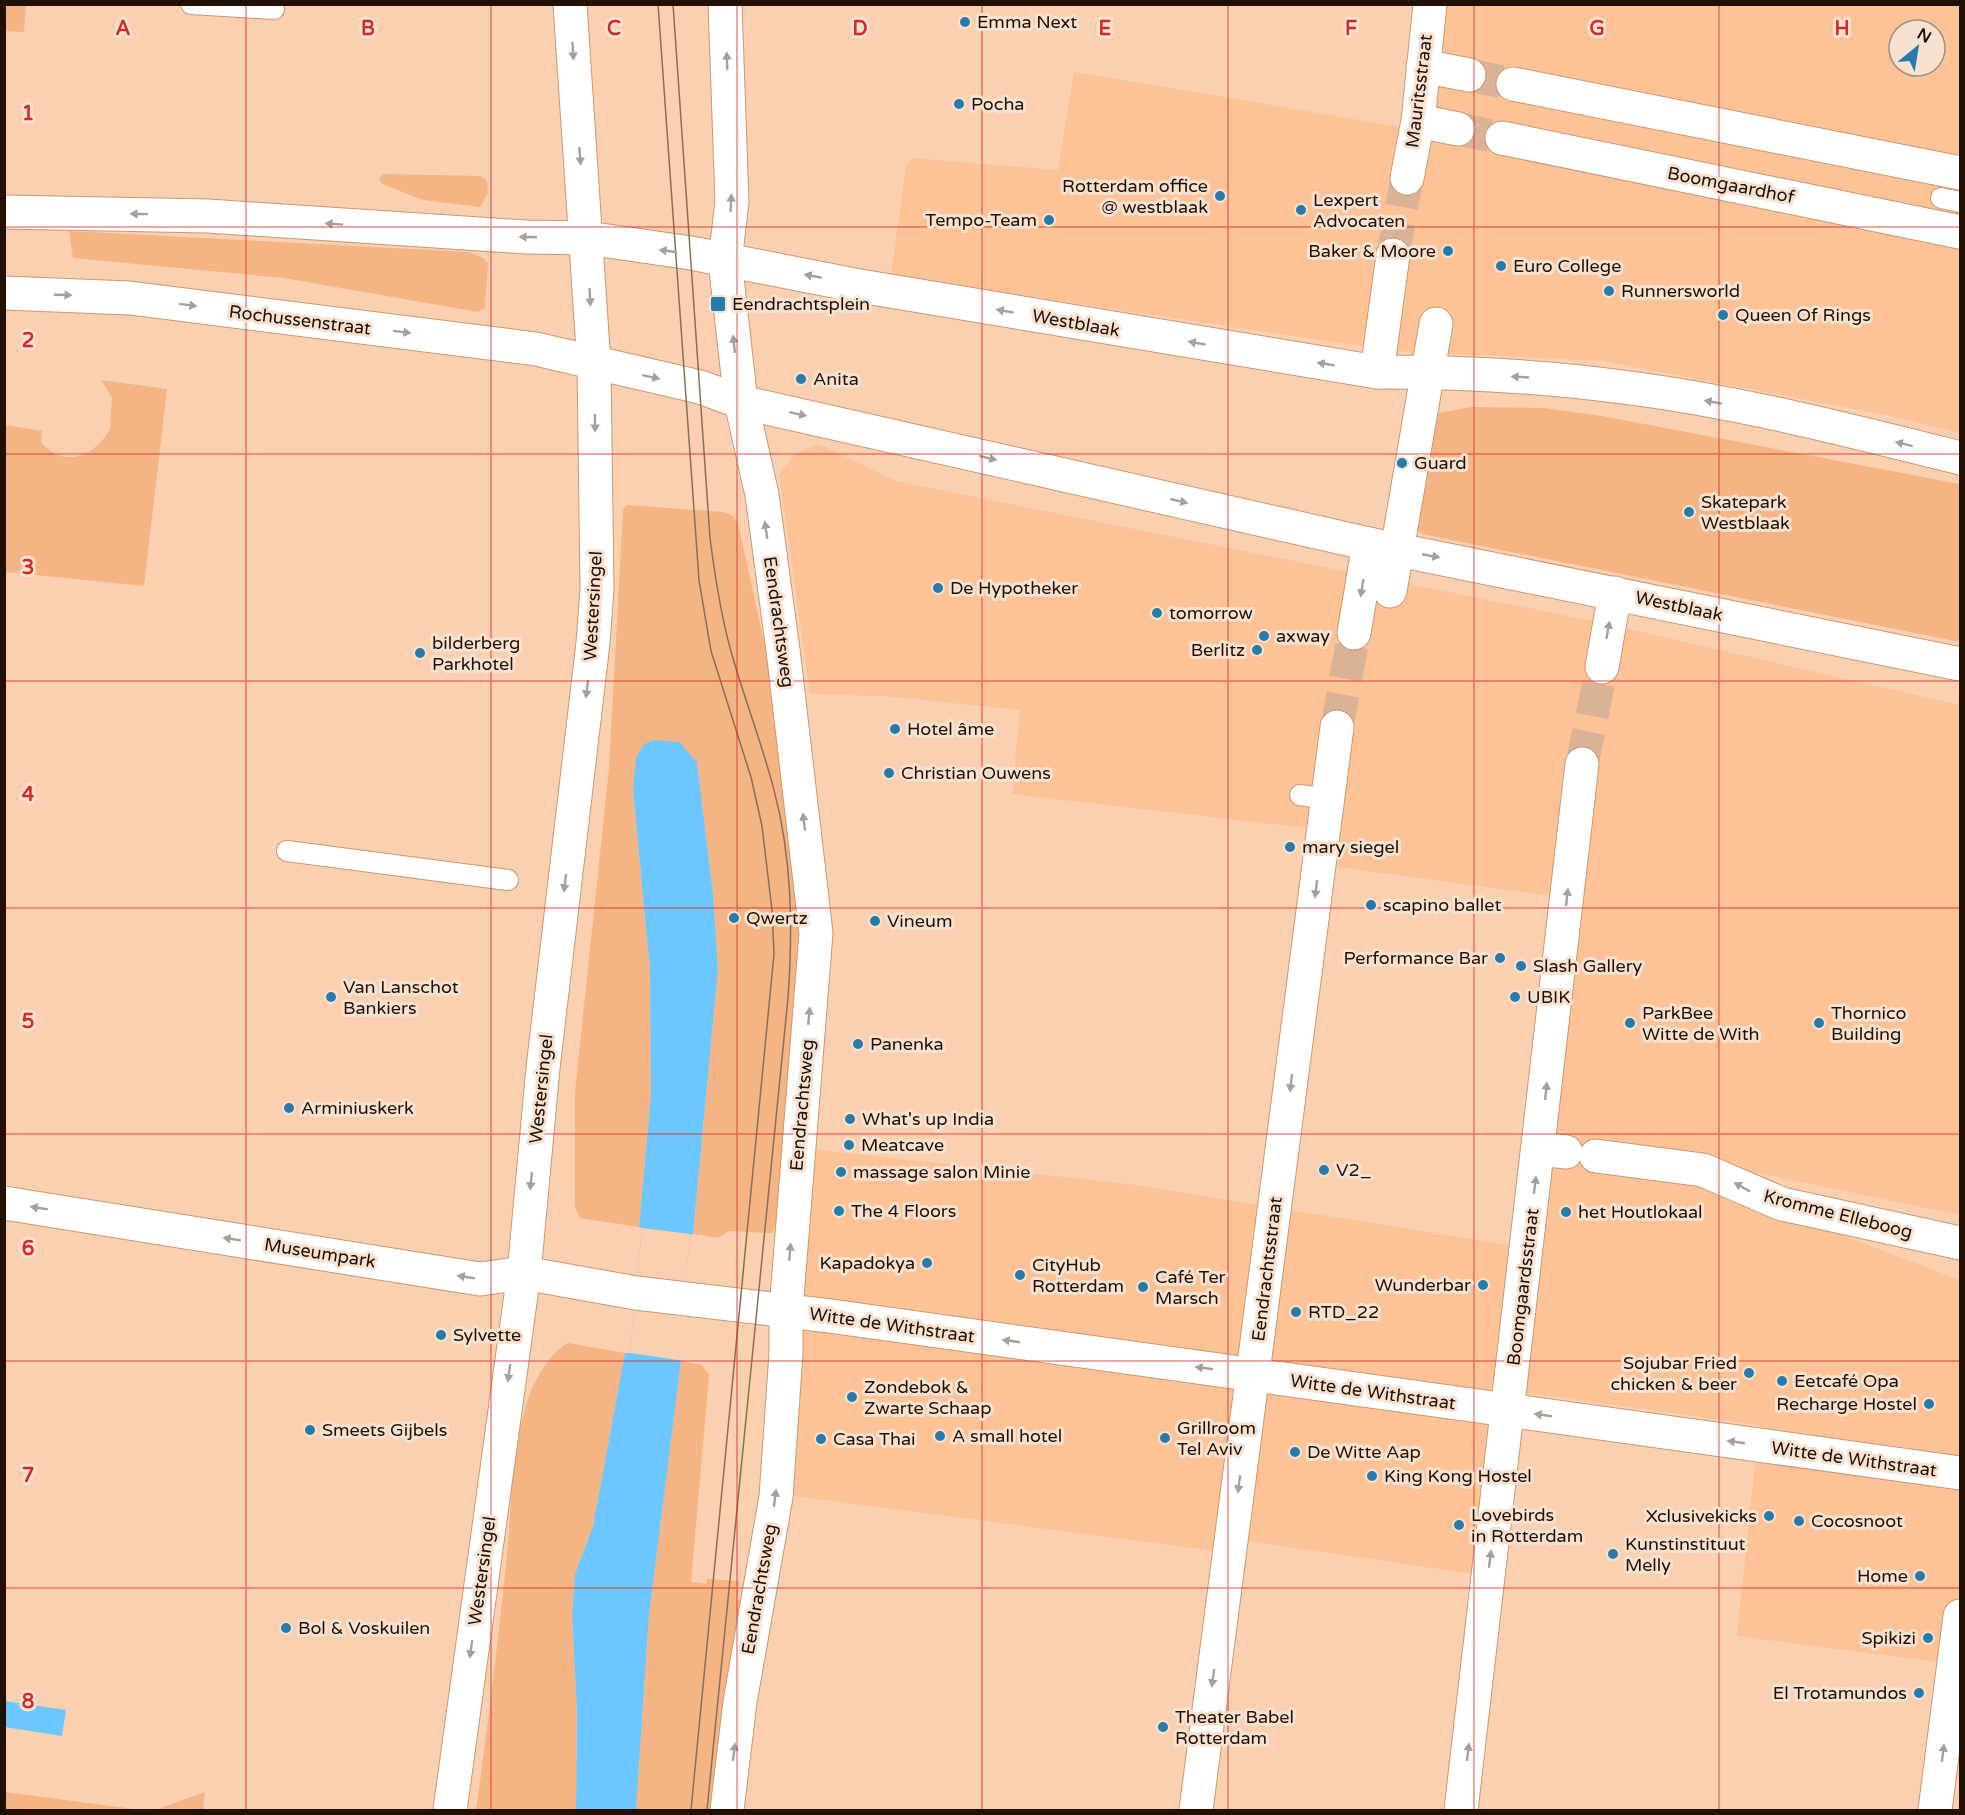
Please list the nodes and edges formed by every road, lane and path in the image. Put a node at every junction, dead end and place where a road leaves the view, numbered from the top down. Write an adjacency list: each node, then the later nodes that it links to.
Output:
1 (191, 4): 4 (lane)
2 (570, 4): 16 (street, one-way to 16)
3 (725, 4): 18 (street, one-way to 3)
4 (274, 9)
5 (1428, 17): 6 (street, Mauritsstraat)
6 (1423, 66): 7 (street); 9 (street, Mauritsstraat)
7 (1468, 75)
8 (1513, 84): 13 (street)
9 (1418, 120): 10 (street); 12 (street, Mauritsstraat)
10 (1458, 129)
11 (1502, 138): 15 (street, Boomgaardhof)
12 (1407, 178)
13 (1954, 191)
14 (4, 212): 16 (street, one-way to 14)
15 (1960, 232)
16 (587, 238): 18 (street, one-way to 16); 21 (street, one-way to 21)
17 (1393, 255): 22 (street)
18 (725, 261): 22 (street, Westblaak, one-way to 18); 24 (street, one-way to 18)
19 (4, 294): 21 (street, Rochussenstraat, one-way to 21)
20 (1436, 324): 23 (street)
21 (594, 364): 24 (street, one-way to 24); 39 (street, Westersingel, one-way to 39)
22 (1377, 372): 23 (street, Westblaak)
23 (1429, 372): 25 (street, Westblaak, one-way to 23); 26 (street)
24 (741, 402): 26 (street, Westblaak, one-way to 26); 40 (street, Eendrachtsweg, one-way to 24)
25 (1960, 458)
26 (1383, 546): 27 (street); 28 (street, Westblaak, one-way to 28); 29 (street, one-way to 29)
27 (1390, 591)
28 (1615, 593): 30 (street, Westblaak); 31 (street, one-way to 28)
29 (1354, 633)
30 (1960, 664)
31 (1602, 667)
32 (1337, 727): 41 (street, Eendrachtsstraat, one-way to 41)
33 (1582, 764): 36 (street, Boomgaardsstraat, one-way to 33)
34 (287, 851): 35 (lane)
35 (508, 880)
36 (1586, 1151): 38 (street, Kromme Elleboog, one-way to 36); 42 (street, Boomgaardsstraat, one-way to 36)
37 (4, 1203): 39 (street, Museumpark, one-way to 37)
38 (1960, 1243)
39 (524, 1273): 40 (street, Museumpark); 45 (street, Westersingel, one-way to 45)
40 (786, 1310): 41 (street, Witte de Withstraat, one-way to 40); 46 (street, Eendrachtsweg, one-way to 40)
41 (1253, 1375): 42 (street, Witte de Withstraat); 47 (street, Eendrachtsstraat, one-way to 47)
42 (1508, 1410): 43 (street, Witte de Withstraat, one-way to 42); 48 (street, Boomgaardsstraat, one-way to 42)
43 (1960, 1473)
44 (1960, 1616): 49 (street, one-way to 44)
45 (450, 1810)
46 (727, 1810)
47 (1196, 1810)
48 (1461, 1810)
49 (1935, 1810)

